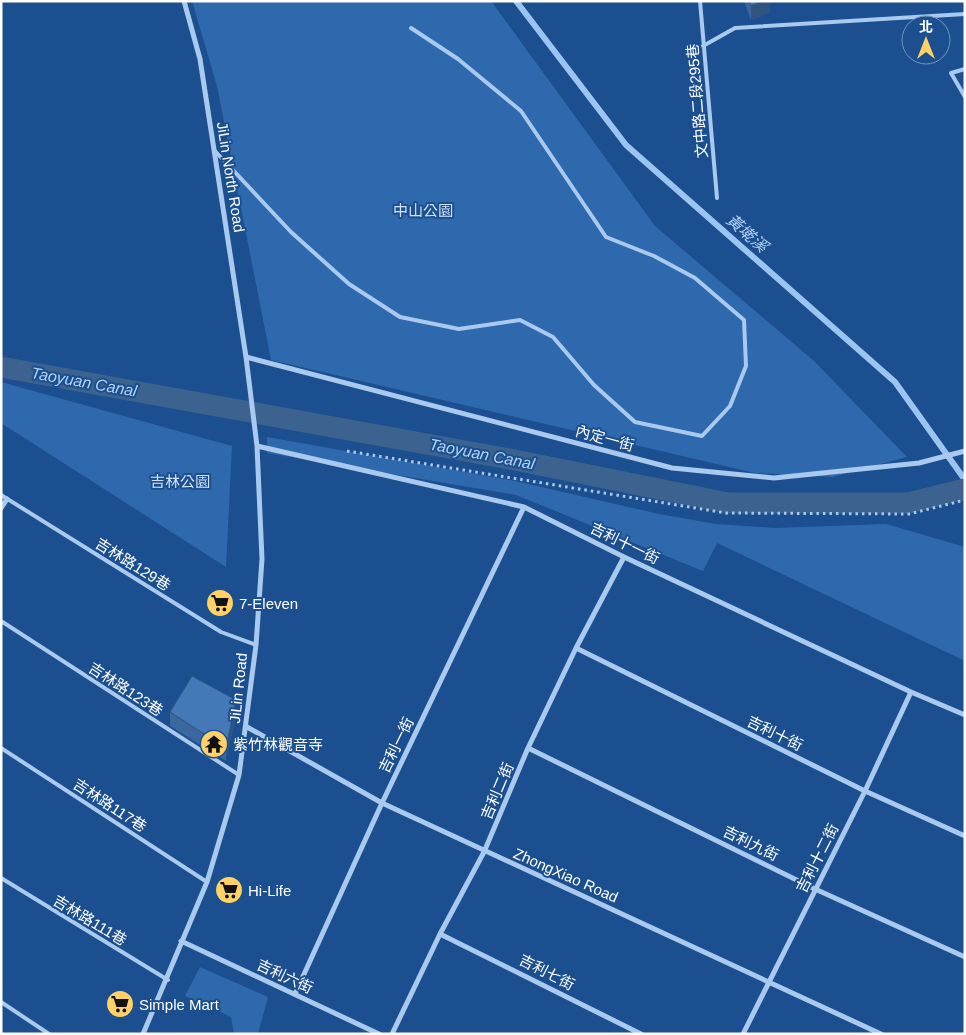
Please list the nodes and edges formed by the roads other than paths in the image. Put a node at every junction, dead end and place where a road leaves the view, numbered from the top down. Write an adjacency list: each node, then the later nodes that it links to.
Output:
1 (184, 1): 8 (street, JiLin North Road)
2 (700, 1): 5 (lane, 文中路二段295巷)
3 (965, 14): 5 (lane)
4 (411, 28): 8 (lane)
5 (703, 46): 9 (lane, 文中路二段295巷)
6 (965, 69): 7 (lane)
7 (965, 97)
8 (215, 151): 10 (street, JiLin North Road)
9 (717, 198)
10 (246, 357): 11 (street, JiLin Road); 12 (street, 內定一街)
11 (257, 446): 15 (street, 吉利十一街); 19 (street, JiLin Road)
12 (965, 451)
13 (1, 495): 14 (lane, 吉林路129巷)
14 (7, 499): 16 (street); 19 (lane, 吉林路129巷)
15 (524, 507): 17 (street, 吉利十一街); 28 (street, 吉利一街)
16 (1, 508)
17 (624, 557): 20 (street, 吉利二街); 21 (street, 吉利十一街)
18 (1, 621): 26 (lane, 吉林路123巷)
19 (256, 644): 23 (street, JiLin Road)
20 (576, 648): 25 (street, 吉利二街); 27 (street, 吉利十街)
21 (911, 692): 22 (street, 吉利十一街); 27 (street, 吉利十二街)
22 (965, 715)
23 (247, 726): 26 (street, JiLin Road); 28 (street, ZhongXiao Road)
24 (1, 748): 32 (lane, 吉林路117巷)
25 (528, 748): 30 (street, 吉利二街); 33 (street, 吉利九街)
26 (240, 775): 32 (street, JiLin Road)
27 (865, 791): 29 (street, 吉利十街); 33 (street, 吉利十二街)
28 (382, 803): 30 (street, ZhongXiao Road); 39 (street, 吉利一街)
29 (965, 836)
30 (484, 852): 34 (street, 吉利二街); 38 (street, ZhongXiao Road)
31 (1, 878): 37 (lane, 吉林路111巷)
32 (207, 882): 35 (street, JiLin Road)
33 (815, 889): 36 (street, 吉利九街); 38 (street, 吉利十二街)
34 (440, 934): 44 (street, 吉利二街); 45 (street, 吉利七街)
35 (181, 941): 37 (street, JiLin Road); 39 (street, 吉利六街)
36 (965, 957)
37 (168, 980): 42 (street, JiLin Road)
38 (768, 981): 46 (street, 吉利十二街); 47 (street, ZhongXiao Road)
39 (295, 994): 43 (street, 吉利六街)
40 (1, 1002): 41 (lane)
41 (49, 1034)
42 (143, 1034)
43 (379, 1034)
44 (392, 1034)
45 (642, 1034)
46 (743, 1034)
47 (881, 1034)

